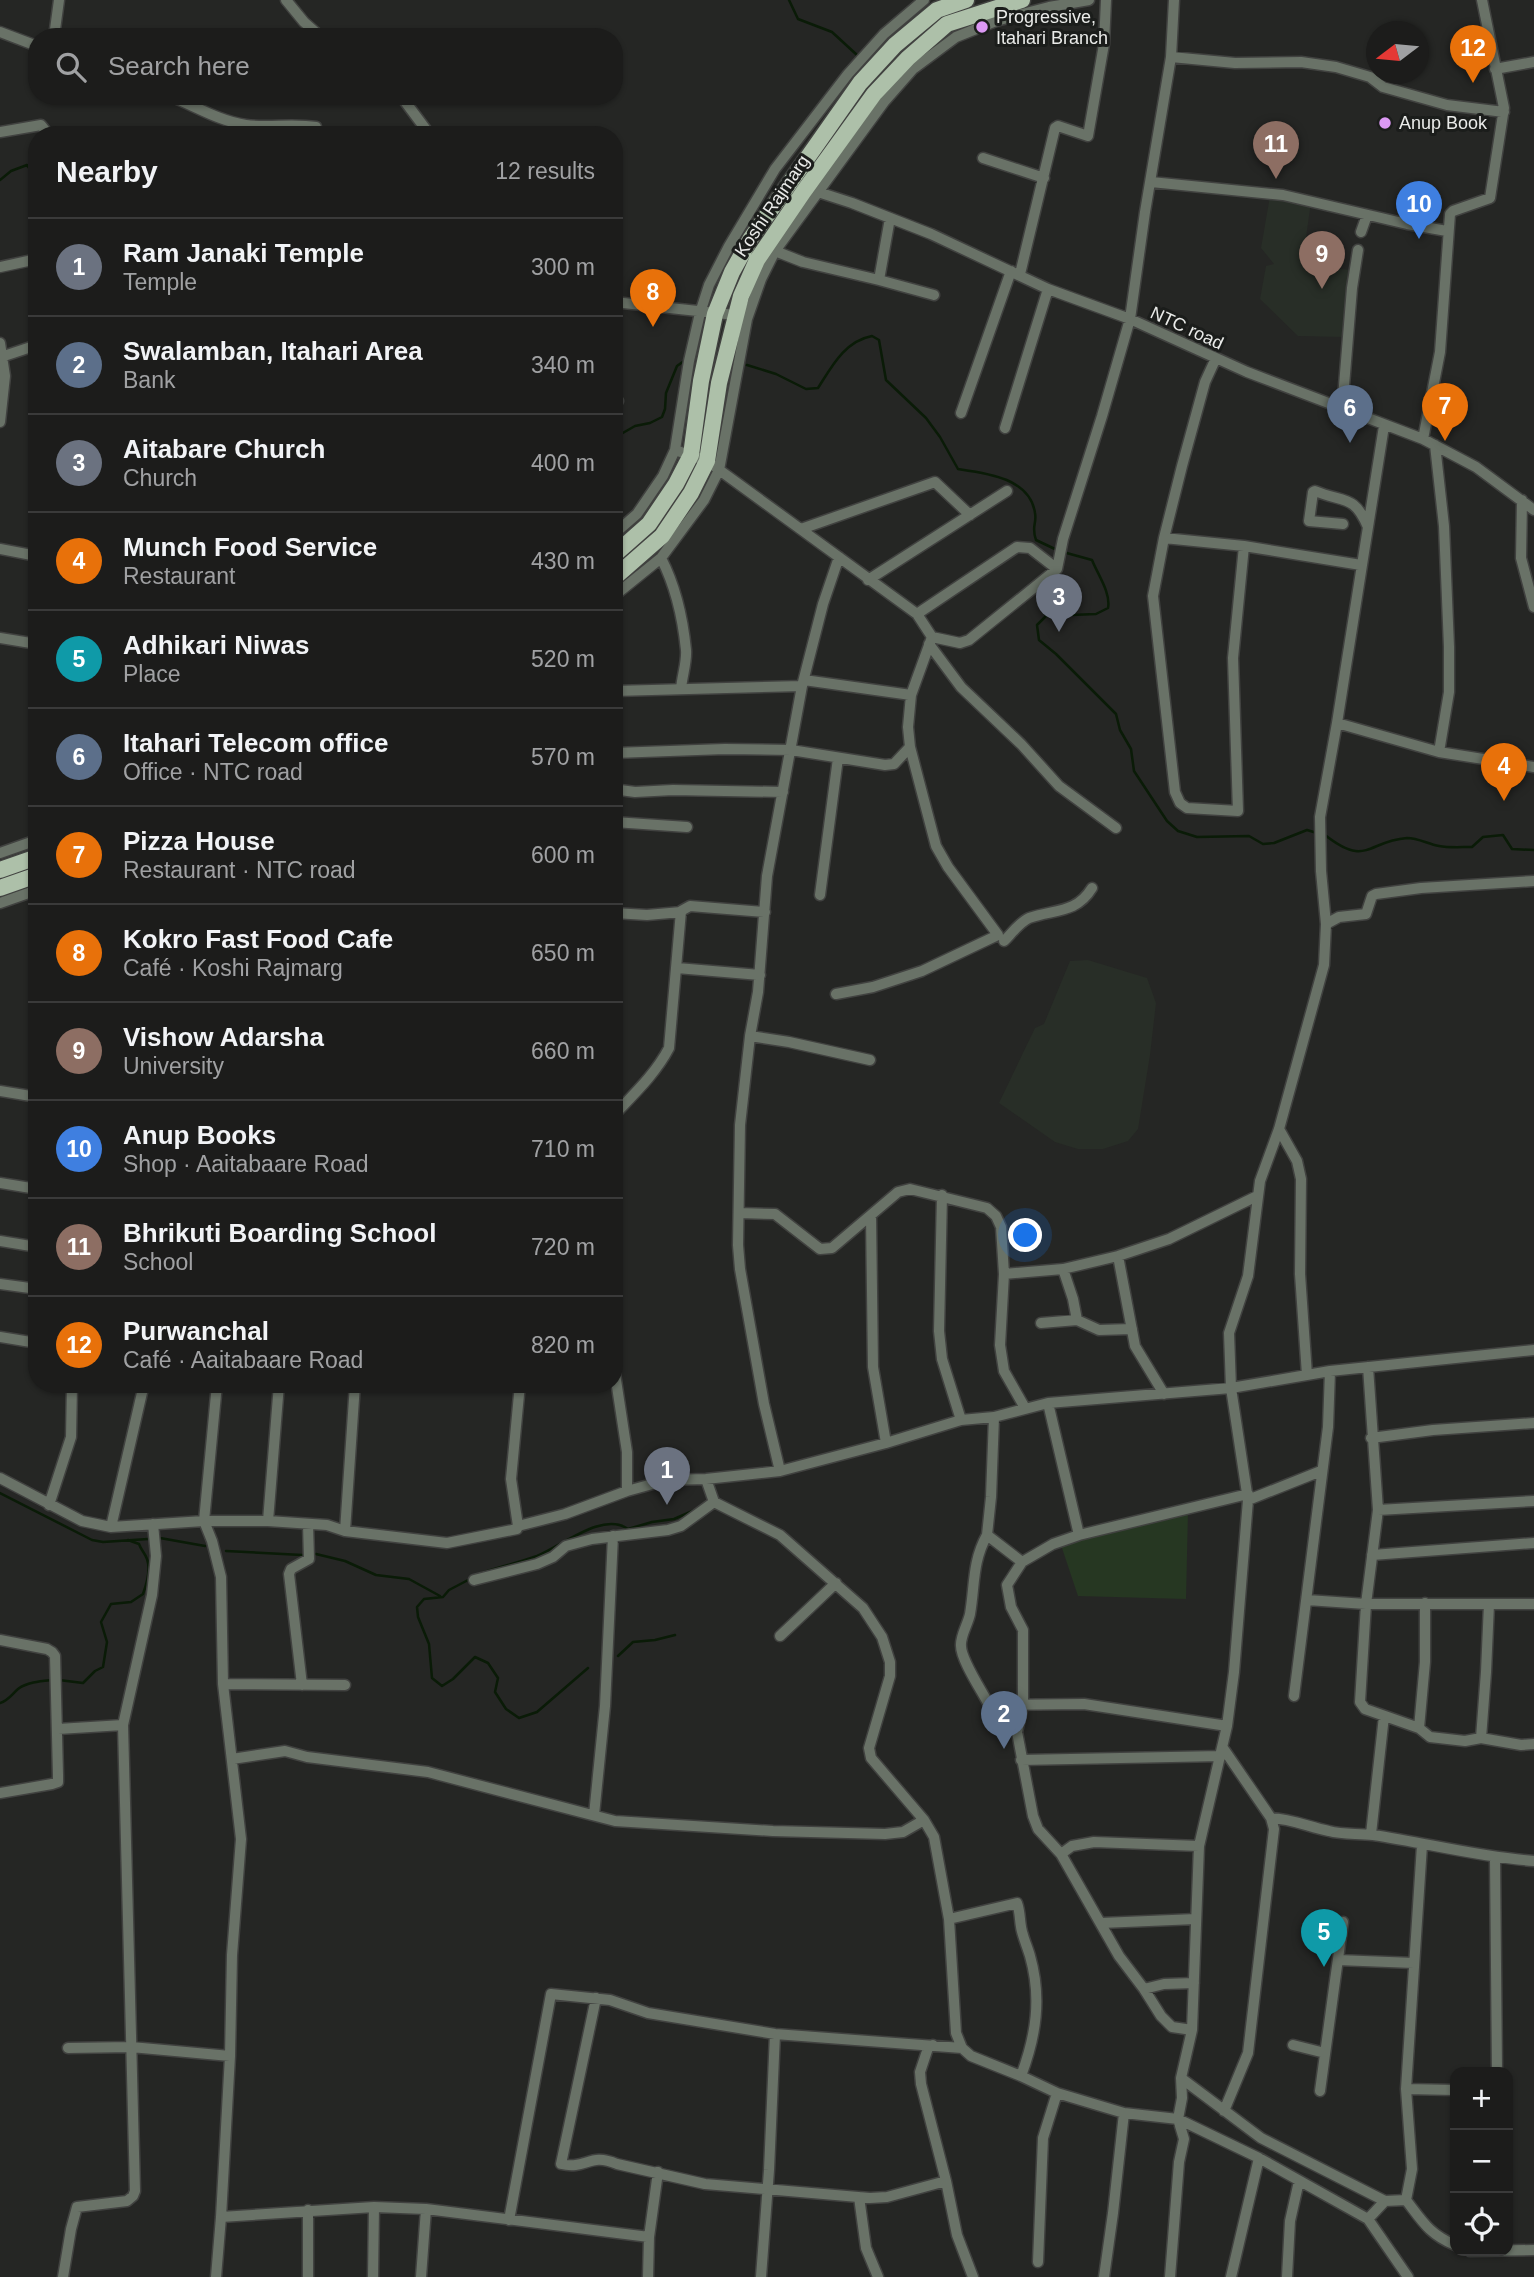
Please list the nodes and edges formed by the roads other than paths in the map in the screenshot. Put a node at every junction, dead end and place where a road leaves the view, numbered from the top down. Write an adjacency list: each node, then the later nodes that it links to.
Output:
1 (59, 0): 10 (street)
2 (286, 0): 11 (street)
3 (966, 0): 9 (main road, Koshi Rajmarg)
4 (1021, 0): 12 (main road, Koshi Rajmarg)
5 (1089, 0): 12 (street)
6 (1106, 0): 26 (street)
7 (1174, 0): 15 (street)
8 (1482, 0): 17 (street)
9 (930, 3): 12 (street); 42 (main road, Koshi Rajmarg)
10 (55, 28)
11 (311, 28)
12 (951, 31): 28 (street); 43 (main road, Koshi Rajmarg)
13 (0, 32): 14 (street)
14 (28, 43)
15 (1171, 57): 20 (street); 27 (street)
16 (1534, 62): 17 (street)
17 (1495, 69): 20 (street)
18 (190, 105): 21 (street)
19 (408, 105): 22 (street)
20 (1504, 112): 31 (street)
21 (309, 126)
22 (423, 126)
23 (28, 127): 24 (street)
24 (0, 132)
25 (983, 158): 26 (street)
26 (1044, 178): 37 (street)
27 (1151, 181): 29 (street); 44 (street)
28 (818, 192): 30 (street, NTC road); 34 (street)
29 (1367, 215): 31 (street); 32 (street)
30 (890, 218): 37 (street, NTC road); 38 (street)
31 (1447, 230): 55 (street)
32 (1361, 232)
33 (1358, 250): 50 (street)
34 (775, 251): 38 (street); 49 (street)
35 (28, 261): 36 (street)
36 (0, 267)
37 (1015, 273): 39 (street, NTC road); 51 (street)
38 (879, 280): 40 (street)
39 (1048, 289): 44 (street, NTC road); 54 (street)
40 (934, 295)
41 (623, 303): 42 (street)
42 (707, 313): 43 (street); 57 (main road, Koshi Rajmarg)
43 (735, 315): 49 (main road, Koshi Rajmarg)
44 (1130, 319): 47 (street, NTC road); 74 (street)
45 (0, 343): 48 (street)
46 (28, 350): 48 (street)
47 (1216, 358): 50 (street, NTC road); 67 (street)
48 (3, 362): 52 (street)
49 (727, 385): 58 (main road, Koshi Rajmarg)
50 (1342, 410): 53 (street, NTC road)
51 (961, 413)
52 (0, 422)
53 (1384, 426): 55 (street, NTC road); 65 (street)
54 (1005, 428)
55 (1423, 439): 56 (street, NTC road)
56 (1435, 445): 60 (street, NTC road); 91 (street)
57 (683, 453): 58 (street); 64 (street); 69 (main road, Koshi Rajmarg)
58 (713, 466): 66 (street); 73 (street); 76 (main road, Koshi Rajmarg)
59 (1007, 491): 62 (street)
60 (1522, 500): 61 (street, NTC road); 79 (street)
61 (1534, 510)
62 (970, 515): 66 (street); 77 (street)
63 (1342, 524): 65 (street)
64 (623, 526)
65 (1368, 527): 75 (street)
66 (801, 529): 72 (street)
67 (1164, 538): 68 (street); 68 (street)
68 (1244, 546): 75 (street)
69 (623, 547)
70 (0, 549): 71 (street)
71 (28, 554)
72 (839, 557): 77 (street); 84 (street)
73 (661, 558): 78 (street); 85 (street)
74 (1058, 565): 80 (street); 82 (street)
75 (1361, 565): 88 (street)
76 (623, 570)
77 (868, 580): 80 (street)
78 (623, 589)
79 (1534, 607)
80 (917, 614): 82 (street)
81 (0, 638): 83 (street)
82 (931, 640): 87 (street); 99 (street)
83 (28, 643)
84 (803, 683): 85 (street); 87 (street); 90 (street)
85 (681, 689): 86 (street)
86 (623, 691)
87 (911, 695): 89 (street)
88 (1337, 723): 91 (street); 114 (street)
89 (910, 747): 93 (street); 118 (street)
90 (790, 750): 92 (street); 93 (street); 96 (street)
91 (1439, 752): 94 (street)
92 (623, 753)
93 (838, 758): 109 (street)
94 (1534, 767)
95 (623, 790): 96 (street)
96 (783, 792): 112 (street)
97 (623, 823): 98 (street)
98 (687, 827)
99 (1116, 828)
100 (28, 843): 101 (street)
101 (0, 853)
102 (28, 860): 103 (main road)
103 (0, 870)
104 (28, 878): 106 (main road)
105 (1534, 881): 114 (street)
106 (0, 888)
107 (1092, 888): 115 (street)
108 (28, 893): 110 (street)
109 (820, 895)
110 (0, 903)
111 (681, 912): 112 (street); 113 (street); 116 (street)
112 (765, 912): 117 (street)
113 (623, 914)
114 (1326, 924): 124 (street)
115 (1004, 941)
116 (677, 968): 117 (street); 123 (street)
117 (760, 975): 119 (street)
118 (836, 993)
119 (750, 1036): 120 (street); 129 (street)
120 (870, 1060)
121 (0, 1091): 122 (street)
122 (28, 1096)
123 (623, 1106)
124 (1279, 1129): 128 (street); 146 (street)
125 (0, 1183): 126 (street)
126 (28, 1188)
127 (942, 1195): 130 (street); 135 (street); 159 (street)
128 (1257, 1196): 133 (street); 147 (street)
129 (739, 1213): 130 (street); 163 (street)
130 (871, 1216): 162 (street)
131 (0, 1241): 132 (street)
132 (28, 1246)
133 (1118, 1256): 134 (street); 140 (street)
134 (1063, 1269): 135 (street); 138 (street)
135 (1004, 1274): 157 (street)
136 (0, 1284): 137 (street)
137 (28, 1288)
138 (1077, 1320): 139 (street); 140 (street)
139 (1041, 1323)
140 (1132, 1329): 155 (street)
141 (0, 1337): 142 (street)
142 (28, 1342)
143 (1534, 1350): 144 (street)
144 (1368, 1367): 145 (street); 161 (street)
145 (1329, 1371): 146 (street); 164 (street)
146 (1307, 1375): 147 (street)
147 (1231, 1388): 155 (street); 168 (street)
148 (72, 1393): 171 (street)
149 (142, 1393): 178 (street)
150 (215, 1393): 173 (street)
151 (278, 1393): 174 (street)
152 (354, 1393): 179 (street)
153 (519, 1393): 177 (street)
154 (618, 1393): 167 (street)
155 (1164, 1394): 156 (street)
156 (1048, 1403): 157 (street); 181 (street)
157 (1025, 1408): 158 (street)
158 (994, 1417): 159 (street); 180 (street)
159 (961, 1420): 162 (street)
160 (1534, 1423): 161 (street)
161 (1371, 1438): 172 (street)
162 (886, 1443): 163 (street)
163 (780, 1471): 166 (street)
164 (1321, 1471): 168 (street); 188 (street)
165 (0, 1478): 171 (street)
166 (706, 1479): 167 (street); 170 (street)
167 (628, 1491): 177 (street)
168 (1248, 1497): 181 (street); 202 (street)
169 (1534, 1501): 172 (street)
170 (714, 1502): 182 (street); 187 (street)
171 (49, 1505): 178 (street)
172 (1378, 1510): 184 (street)
173 (204, 1521): 174 (street); 175 (street); 195 (street)
174 (268, 1521): 176 (street)
175 (153, 1524): 178 (street); 201 (street)
176 (308, 1524): 179 (street); 196 (street)
177 (518, 1526): 179 (street)
178 (111, 1527)
179 (345, 1531)
180 (987, 1535): 185 (street); 199 (street)
181 (1079, 1535): 185 (street)
182 (613, 1536): 186 (street); 211 (street)
183 (1534, 1543): 184 (street)
184 (1372, 1555): 190 (street)
185 (1022, 1562): 199 (street)
186 (474, 1580)
187 (836, 1583): 193 (street); 213 (street)
188 (1307, 1600): 190 (street); 198 (street)
189 (1425, 1603): 190 (street); 191 (street); 203 (street)
190 (1366, 1604): 200 (street)
191 (1489, 1604): 192 (street); 205 (street)
192 (1534, 1604)
193 (780, 1636)
194 (0, 1640): 204 (street)
195 (223, 1684): 196 (street); 208 (street)
196 (302, 1685): 197 (street)
197 (345, 1685)
198 (1294, 1696)
199 (1023, 1705): 202 (street); 209 (street)
200 (1384, 1716): 203 (street); 214 (street)
201 (123, 1725): 204 (street); 234 (street)
202 (1227, 1726): 207 (street)
203 (1419, 1728): 205 (street)
204 (58, 1729): 210 (street)
205 (1481, 1738): 206 (street)
206 (1534, 1744)
207 (1222, 1752): 209 (street); 212 (street); 216 (street)
208 (232, 1759): 211 (street); 237 (street)
209 (1021, 1760): 217 (street)
210 (0, 1793)
211 (594, 1815): 213 (street)
212 (1271, 1818): 214 (street); 245 (street)
213 (924, 1820): 220 (street)
214 (1371, 1834): 215 (street)
215 (1422, 1845): 218 (street); 225 (street)
216 (1199, 1846): 217 (street); 221 (street)
217 (1061, 1854): 223 (street)
218 (1495, 1858): 219 (street); 238 (street)
219 (1534, 1861)
220 (949, 1919): 235 (street); 239 (street)
221 (1196, 1919): 223 (street); 226 (street)
222 (1343, 1922): 224 (street)
223 (1101, 1923): 227 (street)
224 (1338, 1960): 225 (street); 236 (street)
225 (1414, 1963): 241 (street)
226 (1194, 1983): 227 (street); 229 (street)
227 (1144, 1989): 229 (street)
228 (596, 1998): 230 (street); 249 (street); 261 (street)
229 (1192, 2030): 240 (street)
230 (775, 2034): 231 (street); 252 (street)
231 (933, 2045): 235 (street); 251 (street)
232 (1293, 2045): 236 (street)
233 (68, 2048): 234 (street)
234 (131, 2048): 237 (street); 267 (street)
235 (962, 2048): 239 (street)
236 (1325, 2053): 243 (street)
237 (230, 2056): 259 (street)
238 (1497, 2067)
239 (1021, 2076): 244 (street)
240 (1181, 2078): 245 (street); 247 (street)
241 (1406, 2089): 242 (street); 255 (street)
242 (1450, 2090)
243 (1320, 2091)
244 (1056, 2093): 246 (street); 266 (street)
245 (1224, 2110): 254 (street)
246 (1124, 2113): 247 (street); 276 (street)
247 (1178, 2119): 248 (street); 277 (street)
248 (1259, 2158): 250 (street); 278 (street)
249 (658, 2172): 252 (street); 262 (street)
250 (1299, 2180): 260 (street); 279 (street)
251 (946, 2181): 253 (street); 275 (street)
252 (768, 2188): 253 (street); 273 (street)
253 (859, 2197): 274 (street)
254 (1385, 2200): 255 (street); 260 (street)
255 (1406, 2200): 263 (street)
256 (374, 2207): 257 (street); 258 (street); 270 (street)
257 (426, 2209): 261 (street); 271 (street)
258 (308, 2210): 259 (street); 269 (street)
259 (221, 2217): 268 (street)
260 (1368, 2219): 280 (street)
261 (509, 2220): 262 (street)
262 (649, 2236): 272 (street)
263 (1450, 2243)
264 (1513, 2250): 265 (street)
265 (1534, 2250)
266 (1038, 2262)
267 (63, 2277)
268 (216, 2277)
269 (309, 2277)
270 (373, 2277)
271 (421, 2277)
272 (648, 2277)
273 (761, 2277)
274 (878, 2277)
275 (973, 2277)
276 (1104, 2277)
277 (1170, 2277)
278 (1231, 2277)
279 (1287, 2277)
280 (1408, 2277)

